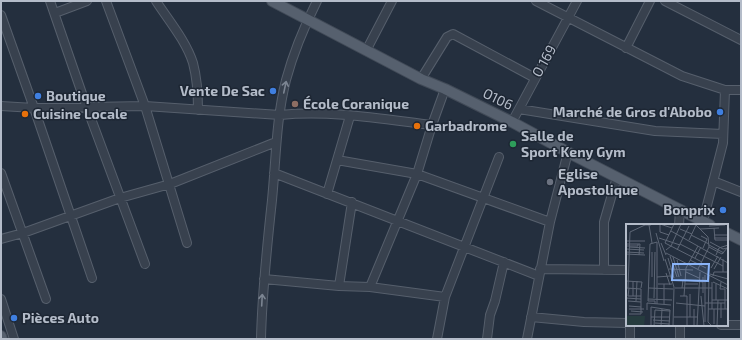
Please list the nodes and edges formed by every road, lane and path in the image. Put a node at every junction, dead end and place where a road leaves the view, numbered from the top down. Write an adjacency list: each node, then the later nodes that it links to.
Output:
1 (50, 1): 12 (street)
2 (87, 1): 12 (street)
3 (106, 1): 25 (street)
4 (156, 1): 29 (street)
5 (272, 1): 15 (main road, O106)
6 (318, 1): 15 (street)
7 (392, 1): 18 (street)
8 (536, 1): 14 (street)
9 (576, 1): 14 (street, O 169)
10 (650, 1): 17 (street)
11 (665, 1): 16 (street)
12 (55, 13): 27 (street)
13 (1, 15): 26 (street)
14 (568, 18): 17 (street); 19 (street, O 169)
15 (308, 19): 18 (main road, O106); 30 (street, one-way to 15)
16 (740, 37)
17 (626, 48): 22 (street)
18 (367, 50): 20 (main road, O106)
19 (535, 78): 20 (street); 28 (street, O 169)
20 (421, 79): 21 (main road, O106)
21 (445, 89): 32 (main road, O106); 33 (street)
22 (725, 90): 23 (street); 34 (street)
23 (741, 90)
24 (1, 106): 26 (street)
25 (145, 106): 27 (street); 29 (street); 44 (street)
26 (34, 108): 27 (street); 51 (street)
27 (87, 108): 47 (street)
28 (518, 109): 32 (street, O 169); 34 (street)
29 (198, 110): 30 (street)
30 (280, 115): 31 (street); 35 (street)
31 (350, 116): 33 (street); 38 (street)
32 (512, 122): 36 (main road, O106)
33 (432, 124): 41 (street)
34 (723, 134): 43 (street)
35 (276, 142): 40 (street); 44 (street)
36 (568, 152): 42 (main road, O106); 53 (street)
37 (499, 157): 48 (street)
38 (337, 160): 41 (street); 46 (street)
39 (1, 173): 56 (street)
40 (274, 173): 46 (street); 68 (street)
41 (417, 174): 48 (street); 52 (street)
42 (617, 178): 50 (main road, O106); 64 (street)
43 (714, 181): 45 (street); 54 (street)
44 (170, 184): 47 (street); 60 (street)
45 (741, 192)
46 (327, 194): 49 (street)
47 (120, 198): 51 (street); 63 (street)
48 (483, 198): 53 (street); 61 (street)
49 (352, 202): 52 (street); 69 (street)
50 (680, 210): 54 (main road, O106); 55 (street)
51 (71, 215): 56 (street); 67 (street)
52 (398, 220): 61 (street); 70 (street)
53 (550, 222): 66 (street)
54 (706, 223)
55 (679, 224)
56 (23, 233): 58 (street); 73 (street)
57 (728, 234): 59 (main road)
58 (1, 239)
59 (741, 240)
60 (187, 243)
61 (465, 247): 62 (street); 71 (street)
62 (504, 262): 66 (street); 85 (street)
63 (145, 264)
64 (604, 270): 65 (street); 66 (street)
65 (626, 270)
66 (540, 272): 74 (street)
67 (92, 278)
68 (264, 279): 69 (street); 83 (street, one-way to 68)
69 (339, 286): 70 (street)
70 (370, 287): 71 (street)
71 (445, 297): 84 (street)
72 (1, 299): 82 (street)
73 (46, 299)
74 (531, 317): 75 (street); 86 (street)
75 (626, 323)
76 (728, 325): 77 (street)
77 (741, 325)
78 (630, 326): 87 (street)
79 (680, 326): 88 (street)
80 (1, 336): 81 (main road)
81 (2, 339)
82 (14, 339)
83 (260, 339)
84 (438, 339)
85 (487, 339)
86 (527, 339)
87 (630, 339)
88 (680, 339)

